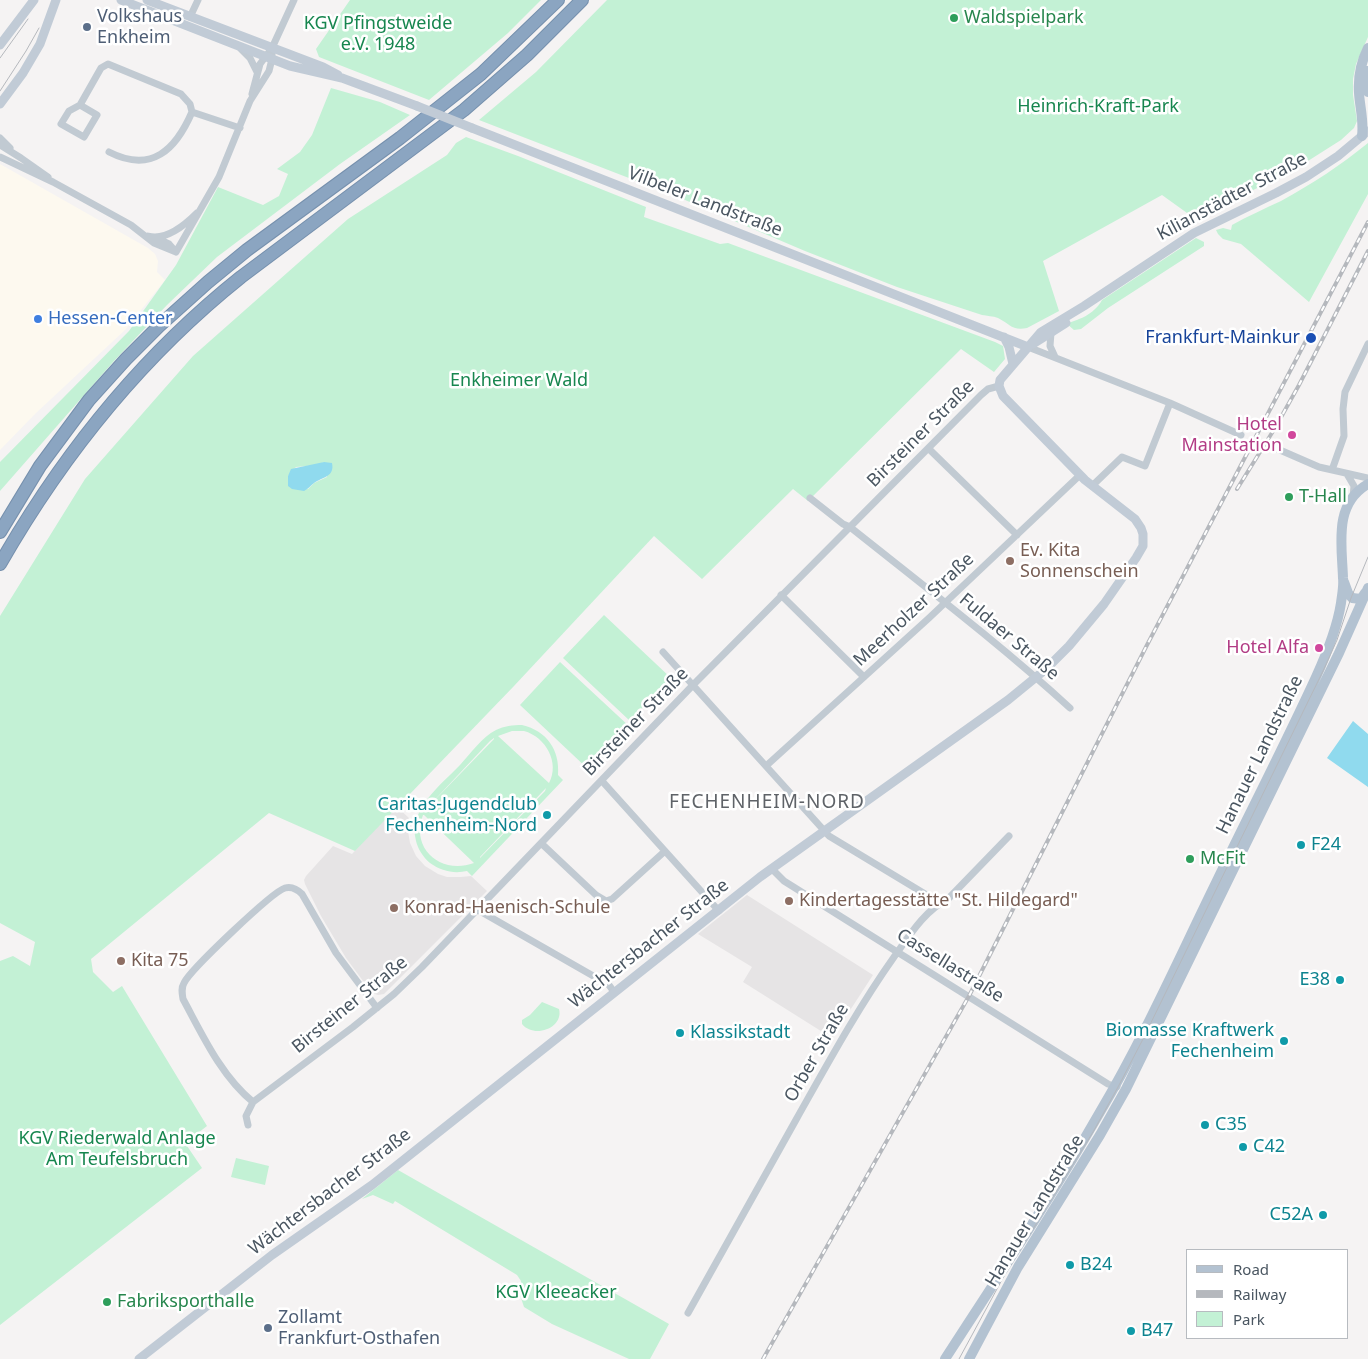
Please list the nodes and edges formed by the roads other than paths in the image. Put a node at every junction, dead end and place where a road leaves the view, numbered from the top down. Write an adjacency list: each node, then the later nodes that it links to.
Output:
1 (34, 0): 11 (main road)
2 (56, 0): 23 (main road)
3 (121, 0): 10 (main road, Vilbeler Landstraße)
4 (147, 0): 9 (main road, Vilbeler Landstraße)
5 (198, 0): 9 (street)
6 (294, 0): 12 (street)
7 (558, 0): 61 (highway)
8 (582, 0): 63 (highway)
9 (190, 17): 12 (main road, Vilbeler Landstraße)
10 (234, 44): 14 (main road, Vilbeler Landstraße); 18 (street)
11 (0, 45)
12 (272, 48): 14 (street); 19 (main road, Vilbeler Landstraße)
13 (1368, 48): 21 (main road)
14 (269, 58): 16 (main road, Vilbeler Landstraße); 17 (street); 18 (street)
15 (1368, 65): 20 (main road)
16 (290, 66): 17 (street); 19 (main road, Vilbeler Landstraße)
17 (269, 71): 22 (street)
18 (257, 72): 22 (street)
19 (342, 78): 42 (main road, Vilbeler Landstraße, bridge)
20 (1368, 92)
21 (1360, 100): 26 (main road); 28 (main road)
22 (250, 102): 27 (street)
23 (0, 104)
24 (80, 105): 24 (street); 25 (street)
25 (192, 112): 27 (street); 31 (street)
26 (1368, 114)
27 (240, 128): 35 (street)
28 (1365, 134): 39 (main road, Kilianstädter Straße)
29 (0, 138): 33 (street)
30 (0, 145): 33 (street)
31 (109, 152)
32 (0, 157): 34 (street)
33 (21, 158): 34 (street)
34 (52, 181): 36 (street)
35 (202, 207): 37 (street); 38 (street)
36 (145, 235): 37 (street); 38 (street)
37 (156, 238): 38 (street)
38 (176, 252)
39 (1084, 306): 40 (main road, Kilianstädter Straße); 41 (main road, Kilianstädter Straße)
40 (1041, 332): 42 (main road); 44 (main road, Birsteiner Straße)
41 (1051, 333): 44 (main road, Kilianstädter Straße); 45 (street)
42 (1004, 337): 44 (main road, Vilbeler Landstraße); 46 (main road)
43 (1368, 344): 52 (street)
44 (1028, 347): 45 (street, Vilbeler Landstraße); 46 (main road, Birsteiner Straße)
45 (1055, 357): 48 (street, Vilbeler Landstraße)
46 (1013, 364): 47 (main road, Birsteiner Straße)
47 (999, 386): 51 (street, Birsteiner Straße); 54 (main road)
48 (1170, 402): 49 (street, Vilbeler Landstraße); 57 (street)
49 (1241, 435)
50 (1273, 447): 52 (street)
51 (929, 449): 60 (street, Birsteiner Straße); 62 (street)
52 (1332, 470): 53 (street)
53 (1347, 474): 55 (street); 59 (street)
54 (1080, 475): 57 (main road); 62 (street, Meerholzer Straße)
55 (1368, 478)
56 (1368, 484): 59 (main road, Hanauer Landstraße)
57 (1092, 486): 70 (main road, Wächtersbacher Straße)
58 (810, 498): 60 (street, Fuldaer Straße)
59 (1352, 498): 64 (main road, Hanauer Landstraße)
60 (850, 527): 66 (street, Birsteiner Straße); 67 (street, Fuldaer Straße)
61 (0, 532)
62 (1017, 535): 67 (street, Meerholzer Straße)
63 (0, 564)
64 (1344, 581): 65 (main road); 87 (main road, Hanauer Landstraße)
65 (1367, 589): 86 (main road, Hanauer Landstraße)
66 (782, 595): 69 (street); 71 (street, Birsteiner Straße)
67 (944, 602): 69 (street, Meerholzer Straße); 70 (street, Fuldaer Straße)
68 (663, 652): 71 (street)
69 (864, 677): 73 (street, Meerholzer Straße)
70 (1036, 677): 72 (street, Fuldaer Straße); 75 (main road, Wächtersbacher Straße)
71 (693, 686): 73 (street); 74 (street, Birsteiner Straße)
72 (1070, 708)
73 (766, 766): 75 (street)
74 (602, 781): 77 (street, Birsteiner Straße); 78 (street)
75 (824, 831): 79 (main road, Wächtersbacher Straße); 80 (street)
76 (1009, 836): 80 (street, Orber Straße)
77 (542, 844): 78 (street); 81 (street, Birsteiner Straße)
78 (665, 851): 82 (street)
79 (772, 869): 82 (main road, Wächtersbacher Straße); 83 (street, Cassellastraße)
80 (940, 903): 83 (street, Orber Straße)
81 (478, 910): 84 (street); 85 (street, Birsteiner Straße)
82 (719, 911): 84 (main road, Wächtersbacher Straße)
83 (898, 951): 87 (street, Cassellastraße); 90 (street, Orber Straße)
84 (614, 992): 91 (main road, Wächtersbacher Straße)
85 (377, 1008): 88 (street, Birsteiner Straße); 88 (street)
86 (1130, 1080): 87 (street); 93 (main road, Hanauer Landstraße)
87 (1113, 1087): 92 (main road, Hanauer Landstraße)
88 (253, 1102): 89 (street)
89 (248, 1125)
90 (688, 1313)
91 (139, 1359)
92 (945, 1359)
93 (969, 1359)

